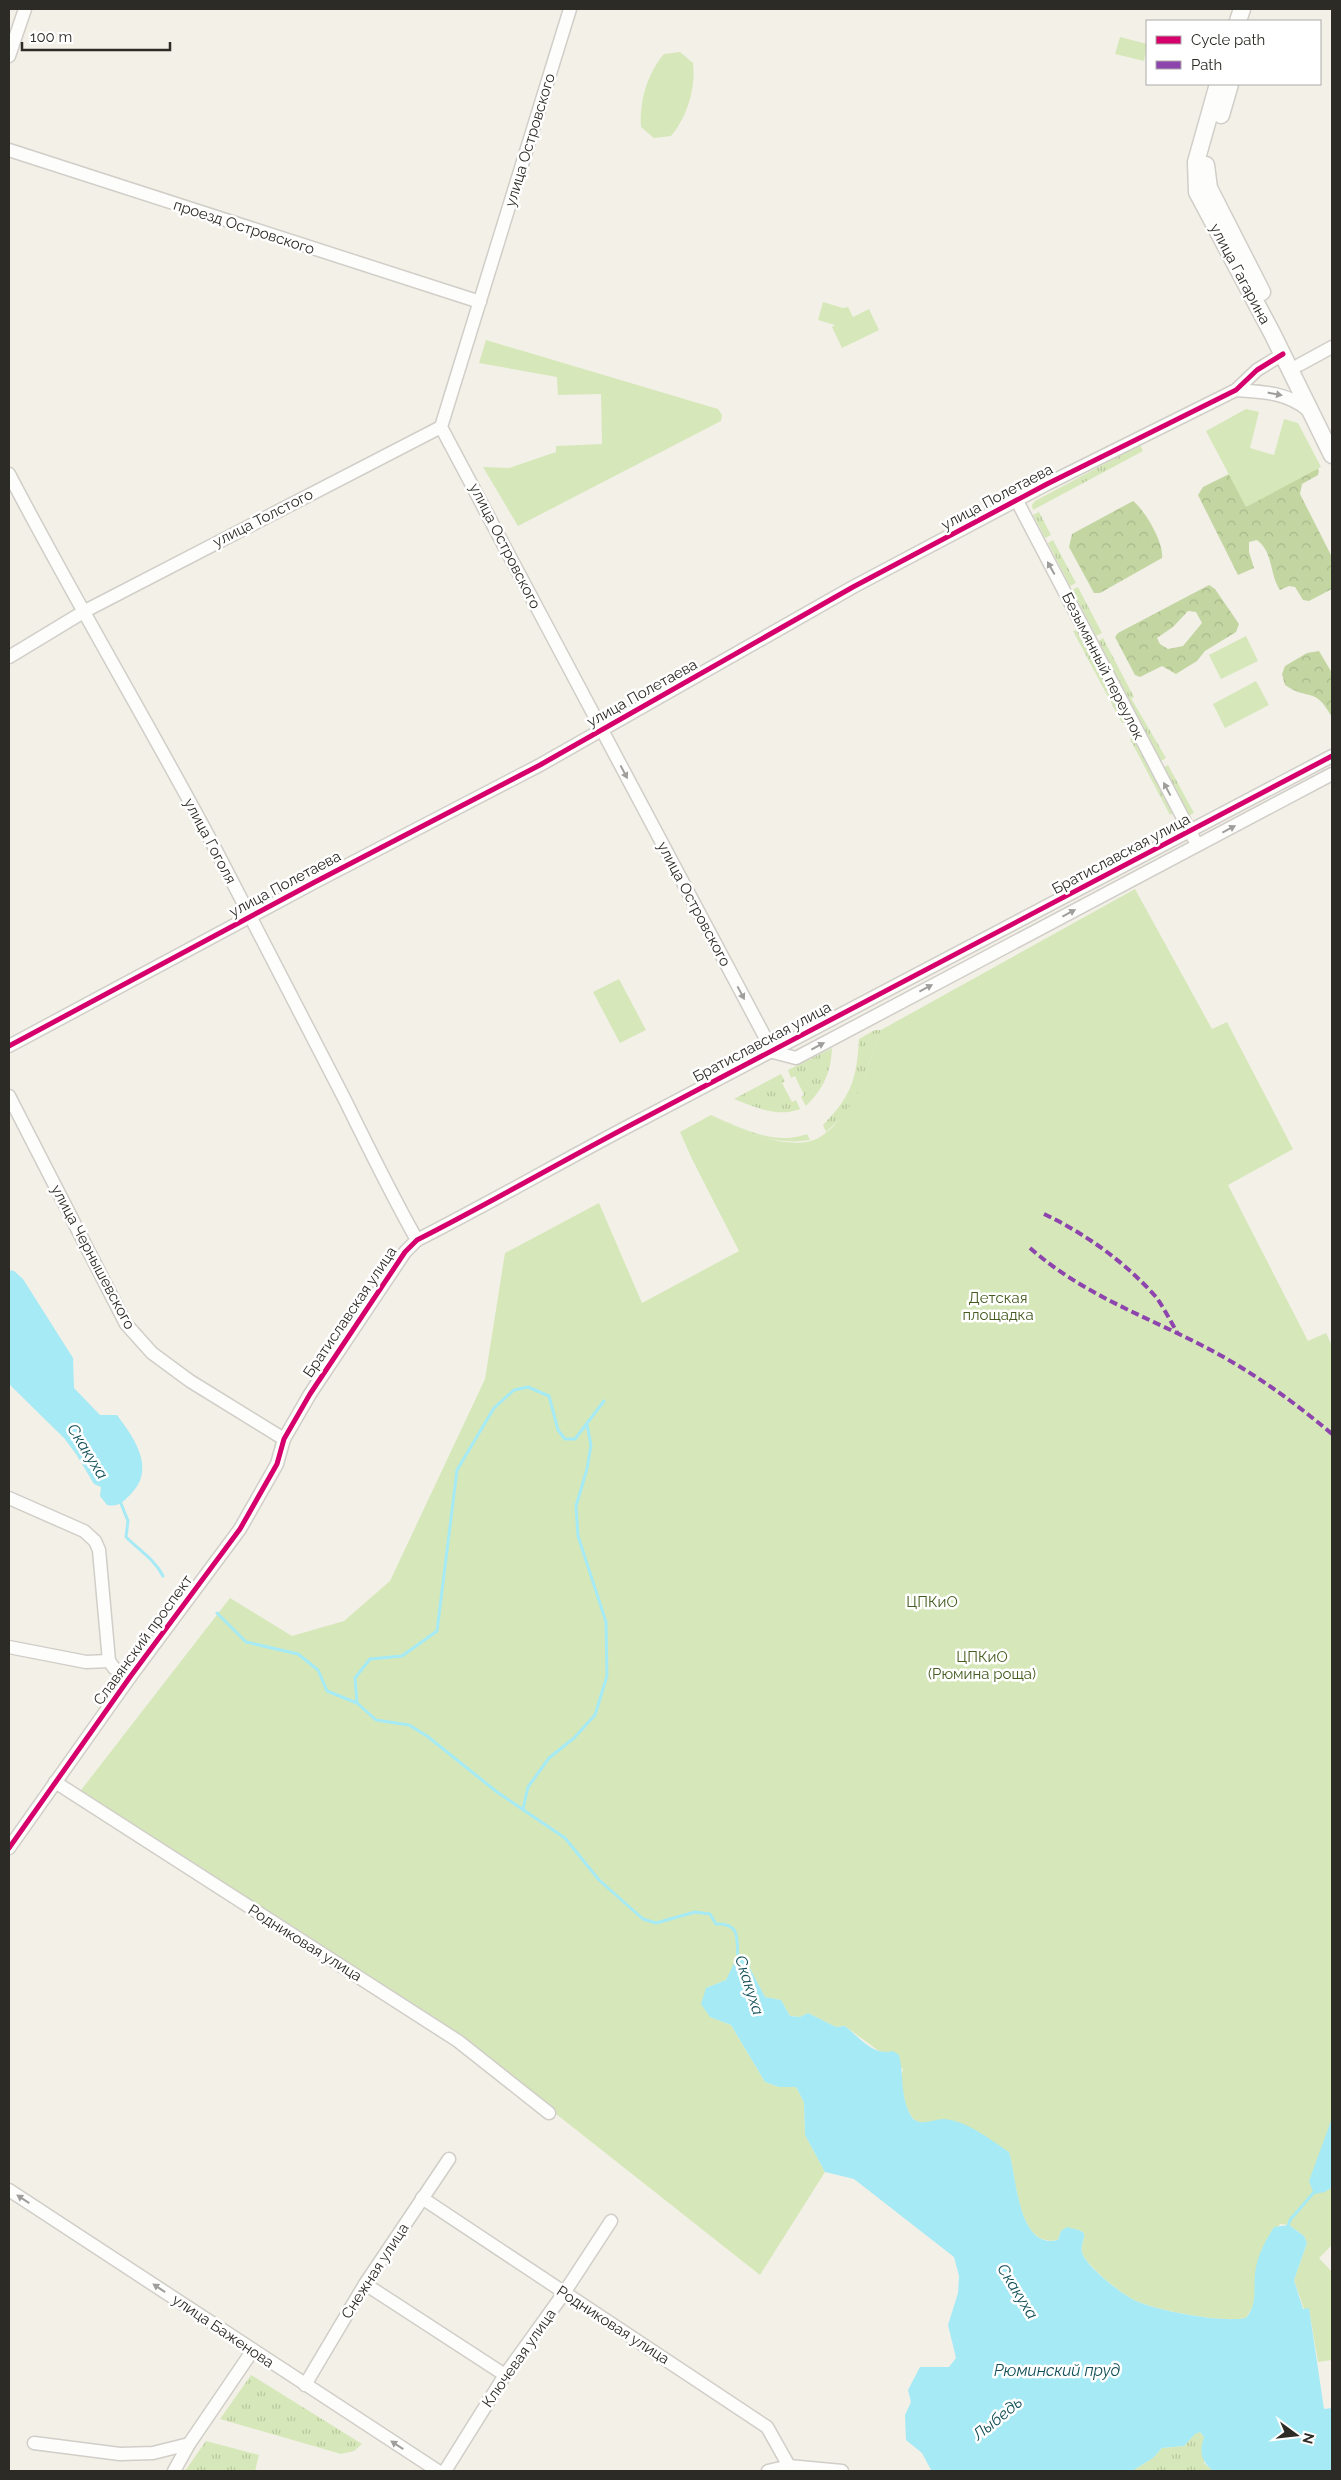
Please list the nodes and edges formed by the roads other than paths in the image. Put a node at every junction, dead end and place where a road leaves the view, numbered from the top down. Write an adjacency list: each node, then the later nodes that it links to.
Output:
1 (25, 9): 3 (street)
2 (570, 9): 7 (street, улица Островского)
3 (9, 56)
4 (1218, 85): 10 (main road, улица Гагарина)
5 (1230, 85): 8 (main road, улица Гагарина)
6 (9, 150): 7 (street, проезд Островского)
7 (480, 302): 14 (street, улица Островского)
8 (1281, 328): 10 (main road); 11 (main road, улица Гагарина)
9 (1332, 348): 11 (street)
10 (1283, 354): 11 (main road); 12 (street, улица Полетаева); 13 (main road, улица Гагарина)
11 (1299, 365): 15 (main road, улица Гагарина)
12 (1236, 390): 13 (street, one-way to 13); 18 (street, улица Полетаева)
13 (1309, 411): 16 (main road, улица Гагарина)
14 (442, 427): 19 (street, улица Толстого); 21 (street, улица Островского)
15 (1332, 434)
16 (1332, 455)
17 (9, 474): 19 (street, улица Гоголя)
18 (1017, 501): 21 (street, улица Полетаева); 24 (street, Безымянный переулок, one-way to 18)
19 (85, 611): 20 (street, улица Толстого); 26 (street, улица Гоголя)
20 (9, 656)
21 (602, 729): 26 (street, улица Полетаева); 28 (street, улица Островского, one-way to 28)
22 (1332, 756): 24 (street, Братиславская улица)
23 (1332, 774): 25 (street, Братиславская улица, one-way to 23)
24 (1190, 832): 25 (street, Братиславская улица); 28 (street, Братиславская улица)
25 (1198, 845): 28 (street, Братиславская улица, one-way to 25)
26 (250, 917): 27 (street, улица Полетаева); 30 (street, улица Гоголя)
27 (9, 1046)
28 (773, 1052): 30 (street, Братиславская улица)
29 (9, 1096): 31 (street, улица Чернышевского)
30 (417, 1240): 31 (street, Братиславская улица)
31 (284, 1439): 35 (street, Славянский проспект)
32 (9, 1498): 34 (street)
33 (9, 1647): 34 (street)
34 (109, 1660): 35 (street)
35 (130, 1677): 36 (street, Славянский проспект)
36 (55, 1782): 37 (street, Славянский проспект); 38 (street, Родниковая улица)
37 (9, 1848)
38 (549, 2113)
39 (449, 2159): 41 (street, Снежная улица)
40 (9, 2190): 45 (street, улица Баженова, one-way to 40)
41 (422, 2198): 43 (street, Снежная улица); 44 (street, Родниковая улица)
42 (611, 2221): 44 (street, Ключевая улица)
43 (365, 2284): 46 (street); 47 (street, Снежная улица)
44 (564, 2293): 46 (street, Ключевая улица); 50 (street, Родниковая улица)
45 (253, 2350): 47 (street, улица Баженова); 49 (street)
46 (505, 2375): 53 (street, Ключевая улица)
47 (305, 2385): 52 (street, улица Баженова, one-way to 47)
48 (34, 2443): 49 (street)
49 (189, 2444): 51 (street)
50 (789, 2466): 54 (street); 55 (street)
51 (174, 2471)
52 (438, 2471)
53 (445, 2471)
54 (768, 2471)
55 (842, 2471)

